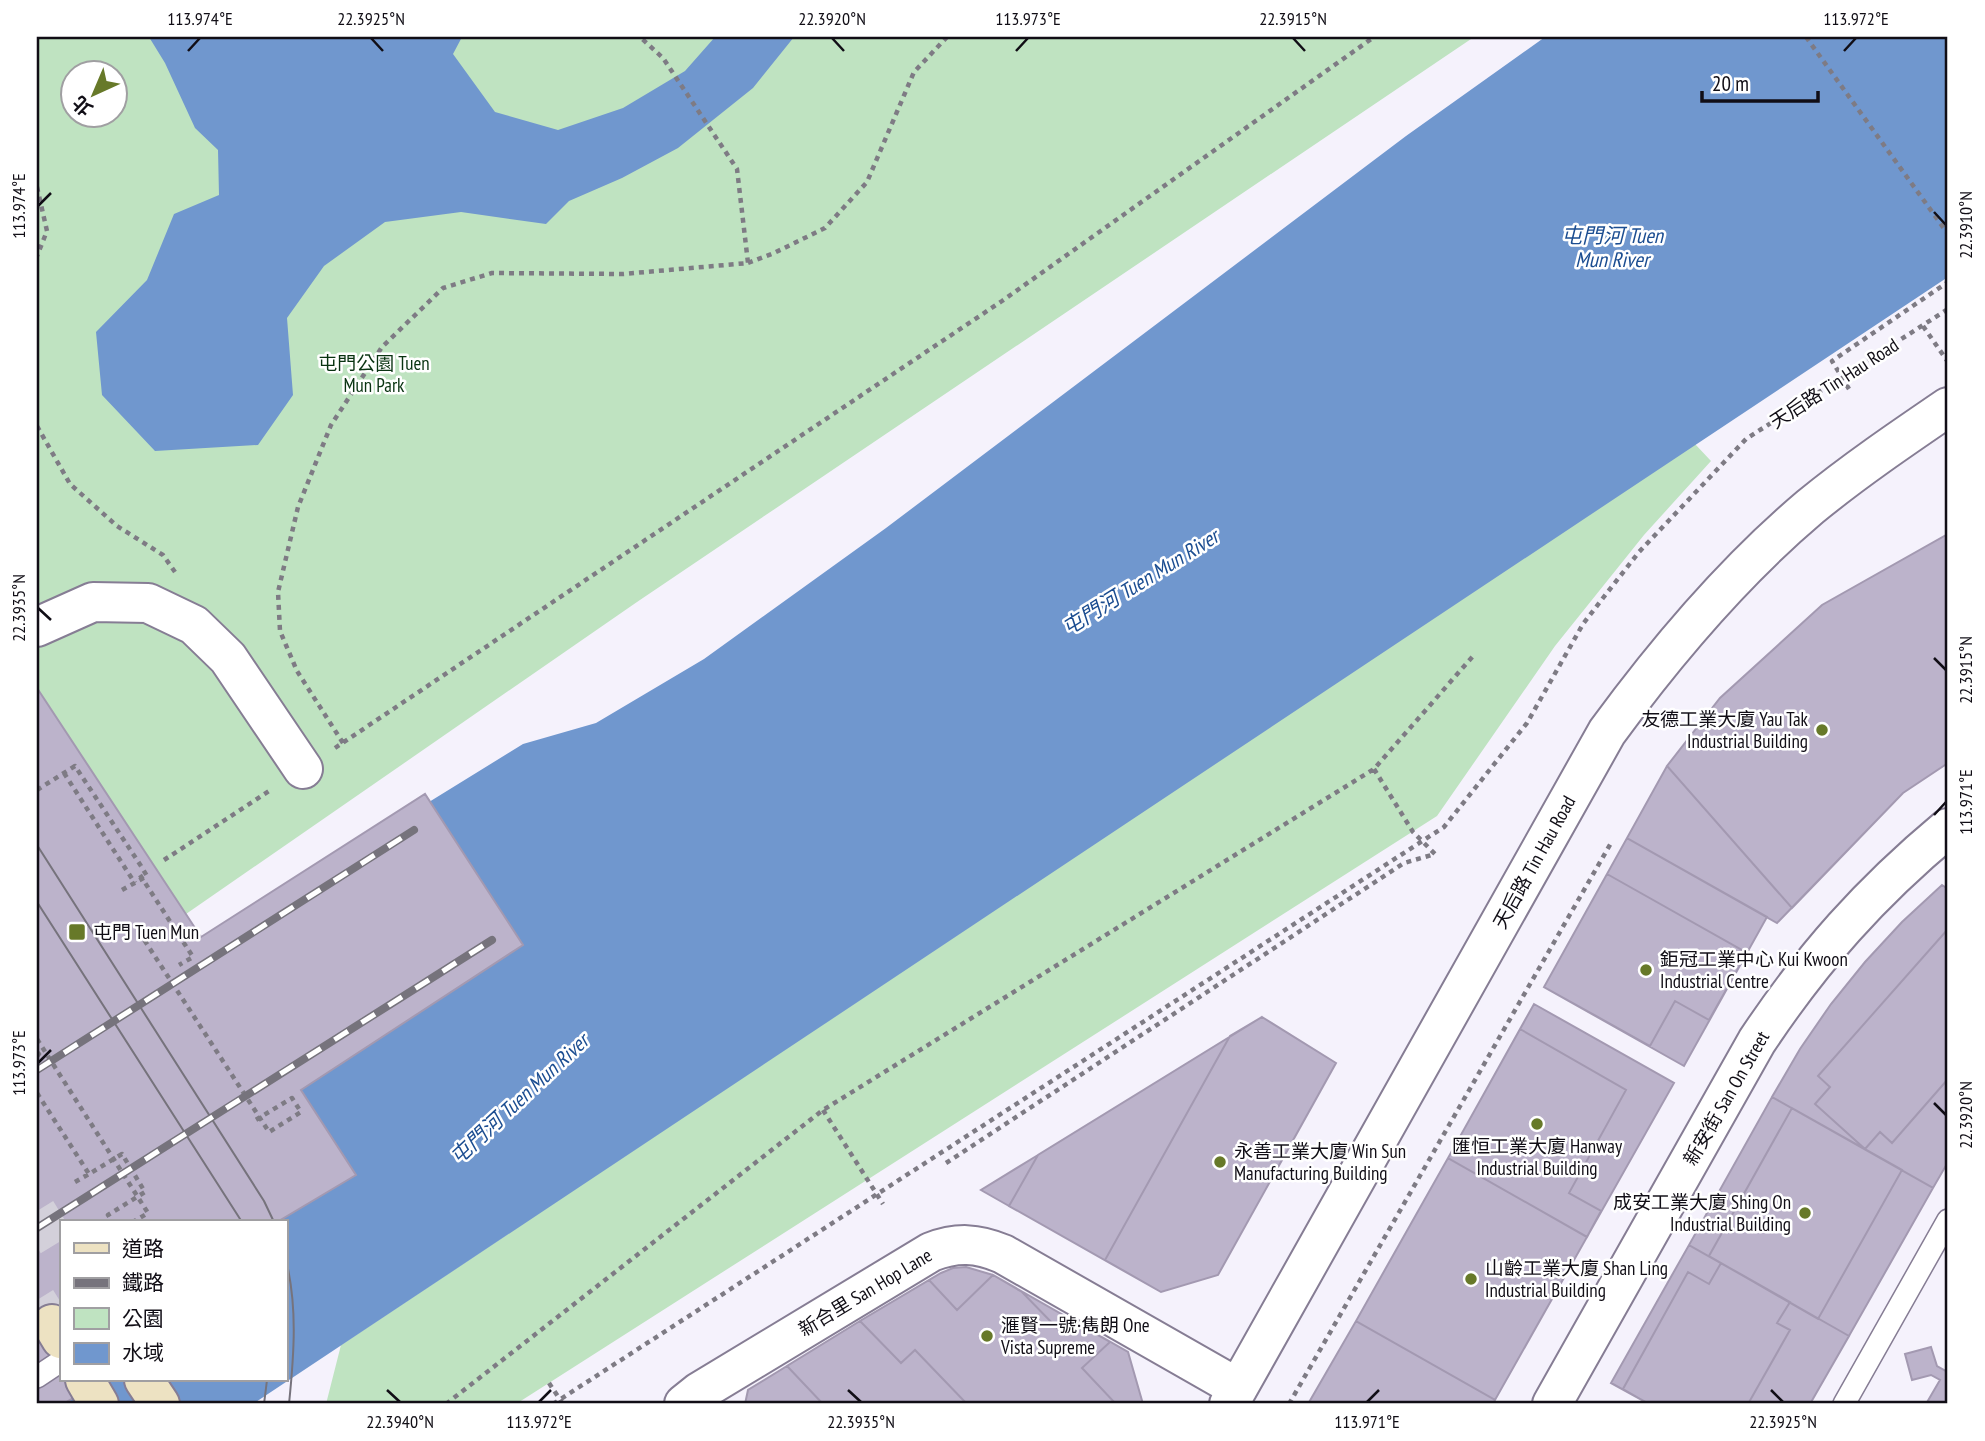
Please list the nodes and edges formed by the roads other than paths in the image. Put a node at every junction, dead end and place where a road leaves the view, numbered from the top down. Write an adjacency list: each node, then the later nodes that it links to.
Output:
1 (1948, 407): 10 (street, 天后路 Tin Hau Road)
2 (37, 627): 3 (street)
3 (303, 769)
4 (1948, 828): 14 (street, 新安街 San On Street)
5 (1948, 1220): 15 (lane)
6 (60, 1362): 7 (lane)
7 (37, 1377)
8 (86, 1382): 11 (main road)
9 (145, 1382): 12 (main road)
10 (1233, 1396): 13 (street, 新合里 San Hop Lane)
11 (99, 1404)
12 (160, 1404)
13 (684, 1404)
14 (1552, 1404)
15 (1844, 1404)

